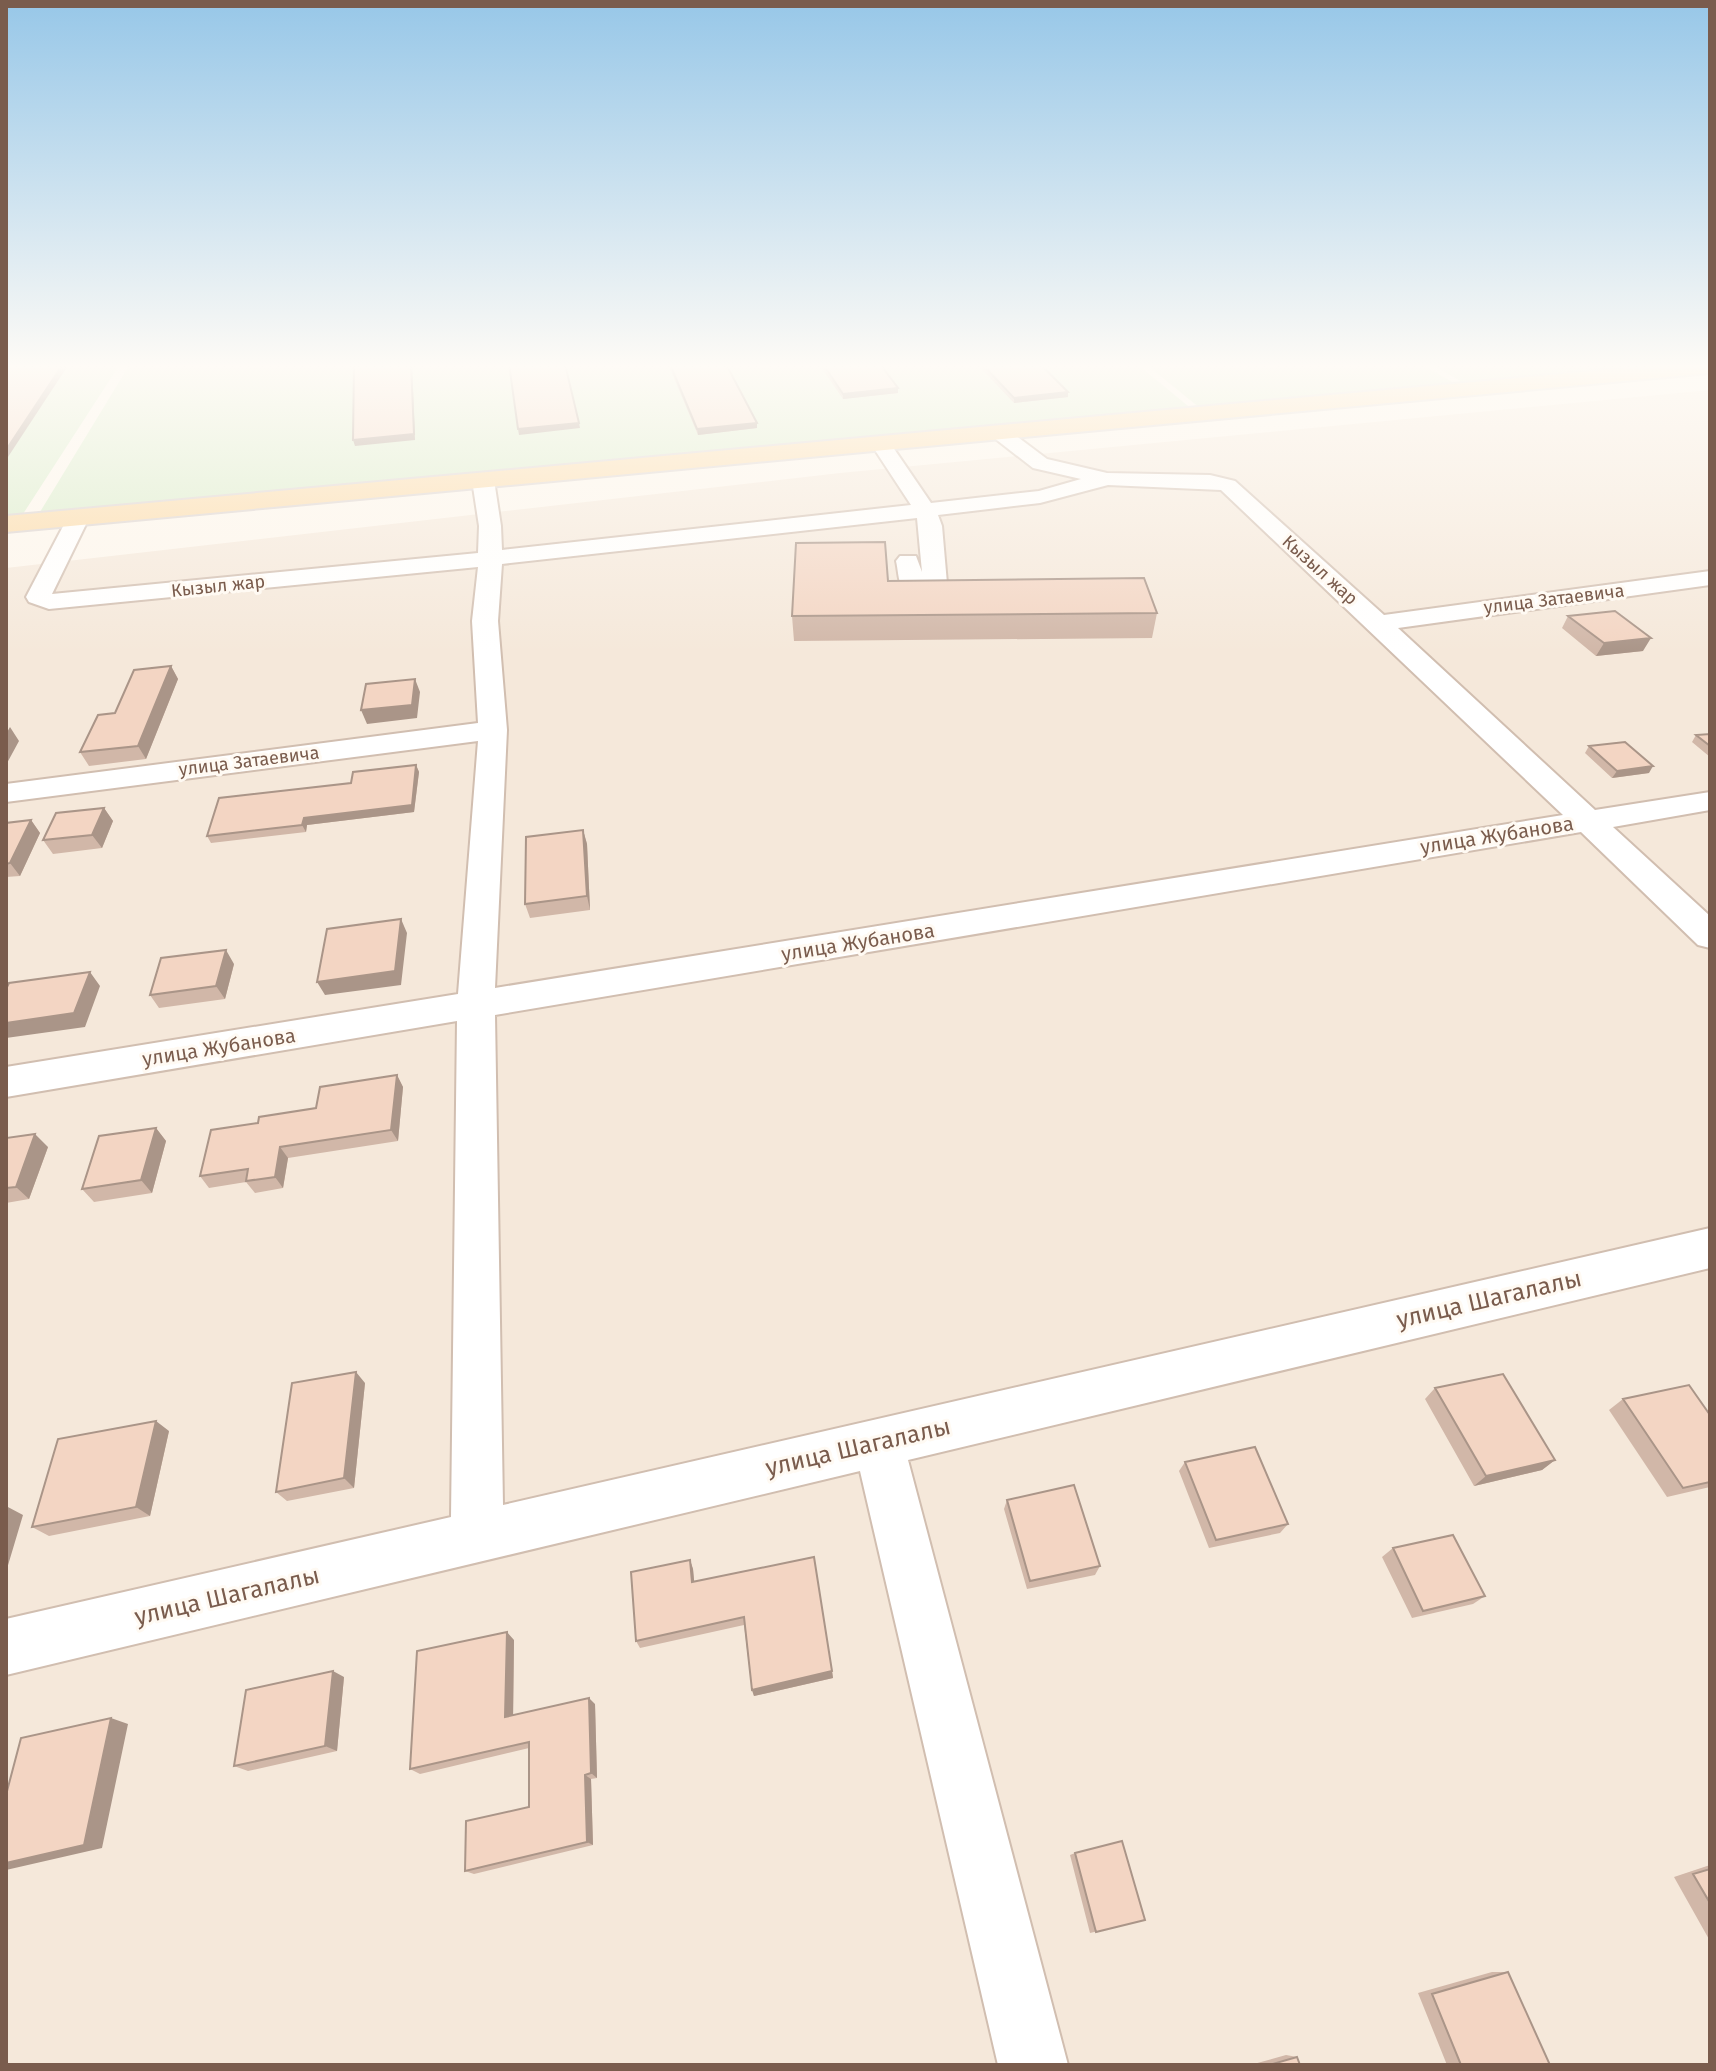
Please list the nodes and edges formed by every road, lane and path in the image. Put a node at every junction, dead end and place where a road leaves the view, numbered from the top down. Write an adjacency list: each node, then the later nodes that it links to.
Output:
1 (697, 461): 6 (main road)
2 (892, 461): 8 (street)
3 (1036, 461): 4 (street, Кызыл жар)
4 (1040, 464): 5 (street, Кызыл жар); 7 (street)
5 (1107, 479): 7 (street); 14 (street, Кызыл жар)
6 (483, 480): 9 (main road); 11 (street)
7 (1040, 497): 8 (street)
8 (925, 510): 11 (street); 12 (street)
9 (78, 518): 10 (main road); 11 (street, Кызыл жар)
10 (6, 524)
11 (488, 559): 15 (street)
12 (908, 561)
13 (1710, 578): 14 (street, улица Затаевича)
14 (1388, 621): 18 (street, Кызыл жар)
15 (493, 730): 16 (street, улица Затаевича); 20 (street)
16 (6, 793)
17 (1710, 801): 18 (street, улица Жубанова)
18 (1585, 821): 19 (street, Кызыл жар); 20 (street, улица Жубанова)
19 (1710, 936)
20 (476, 1006): 21 (street, улица Жубанова); 24 (street)
21 (6, 1082)
22 (1710, 1248): 23 (street, улица Шагалалы)
23 (878, 1442): 24 (street, улица Шагалалы); 26 (street)
24 (477, 1537): 25 (street, улица Шагалалы)
25 (6, 1647)
26 (1033, 2065)

